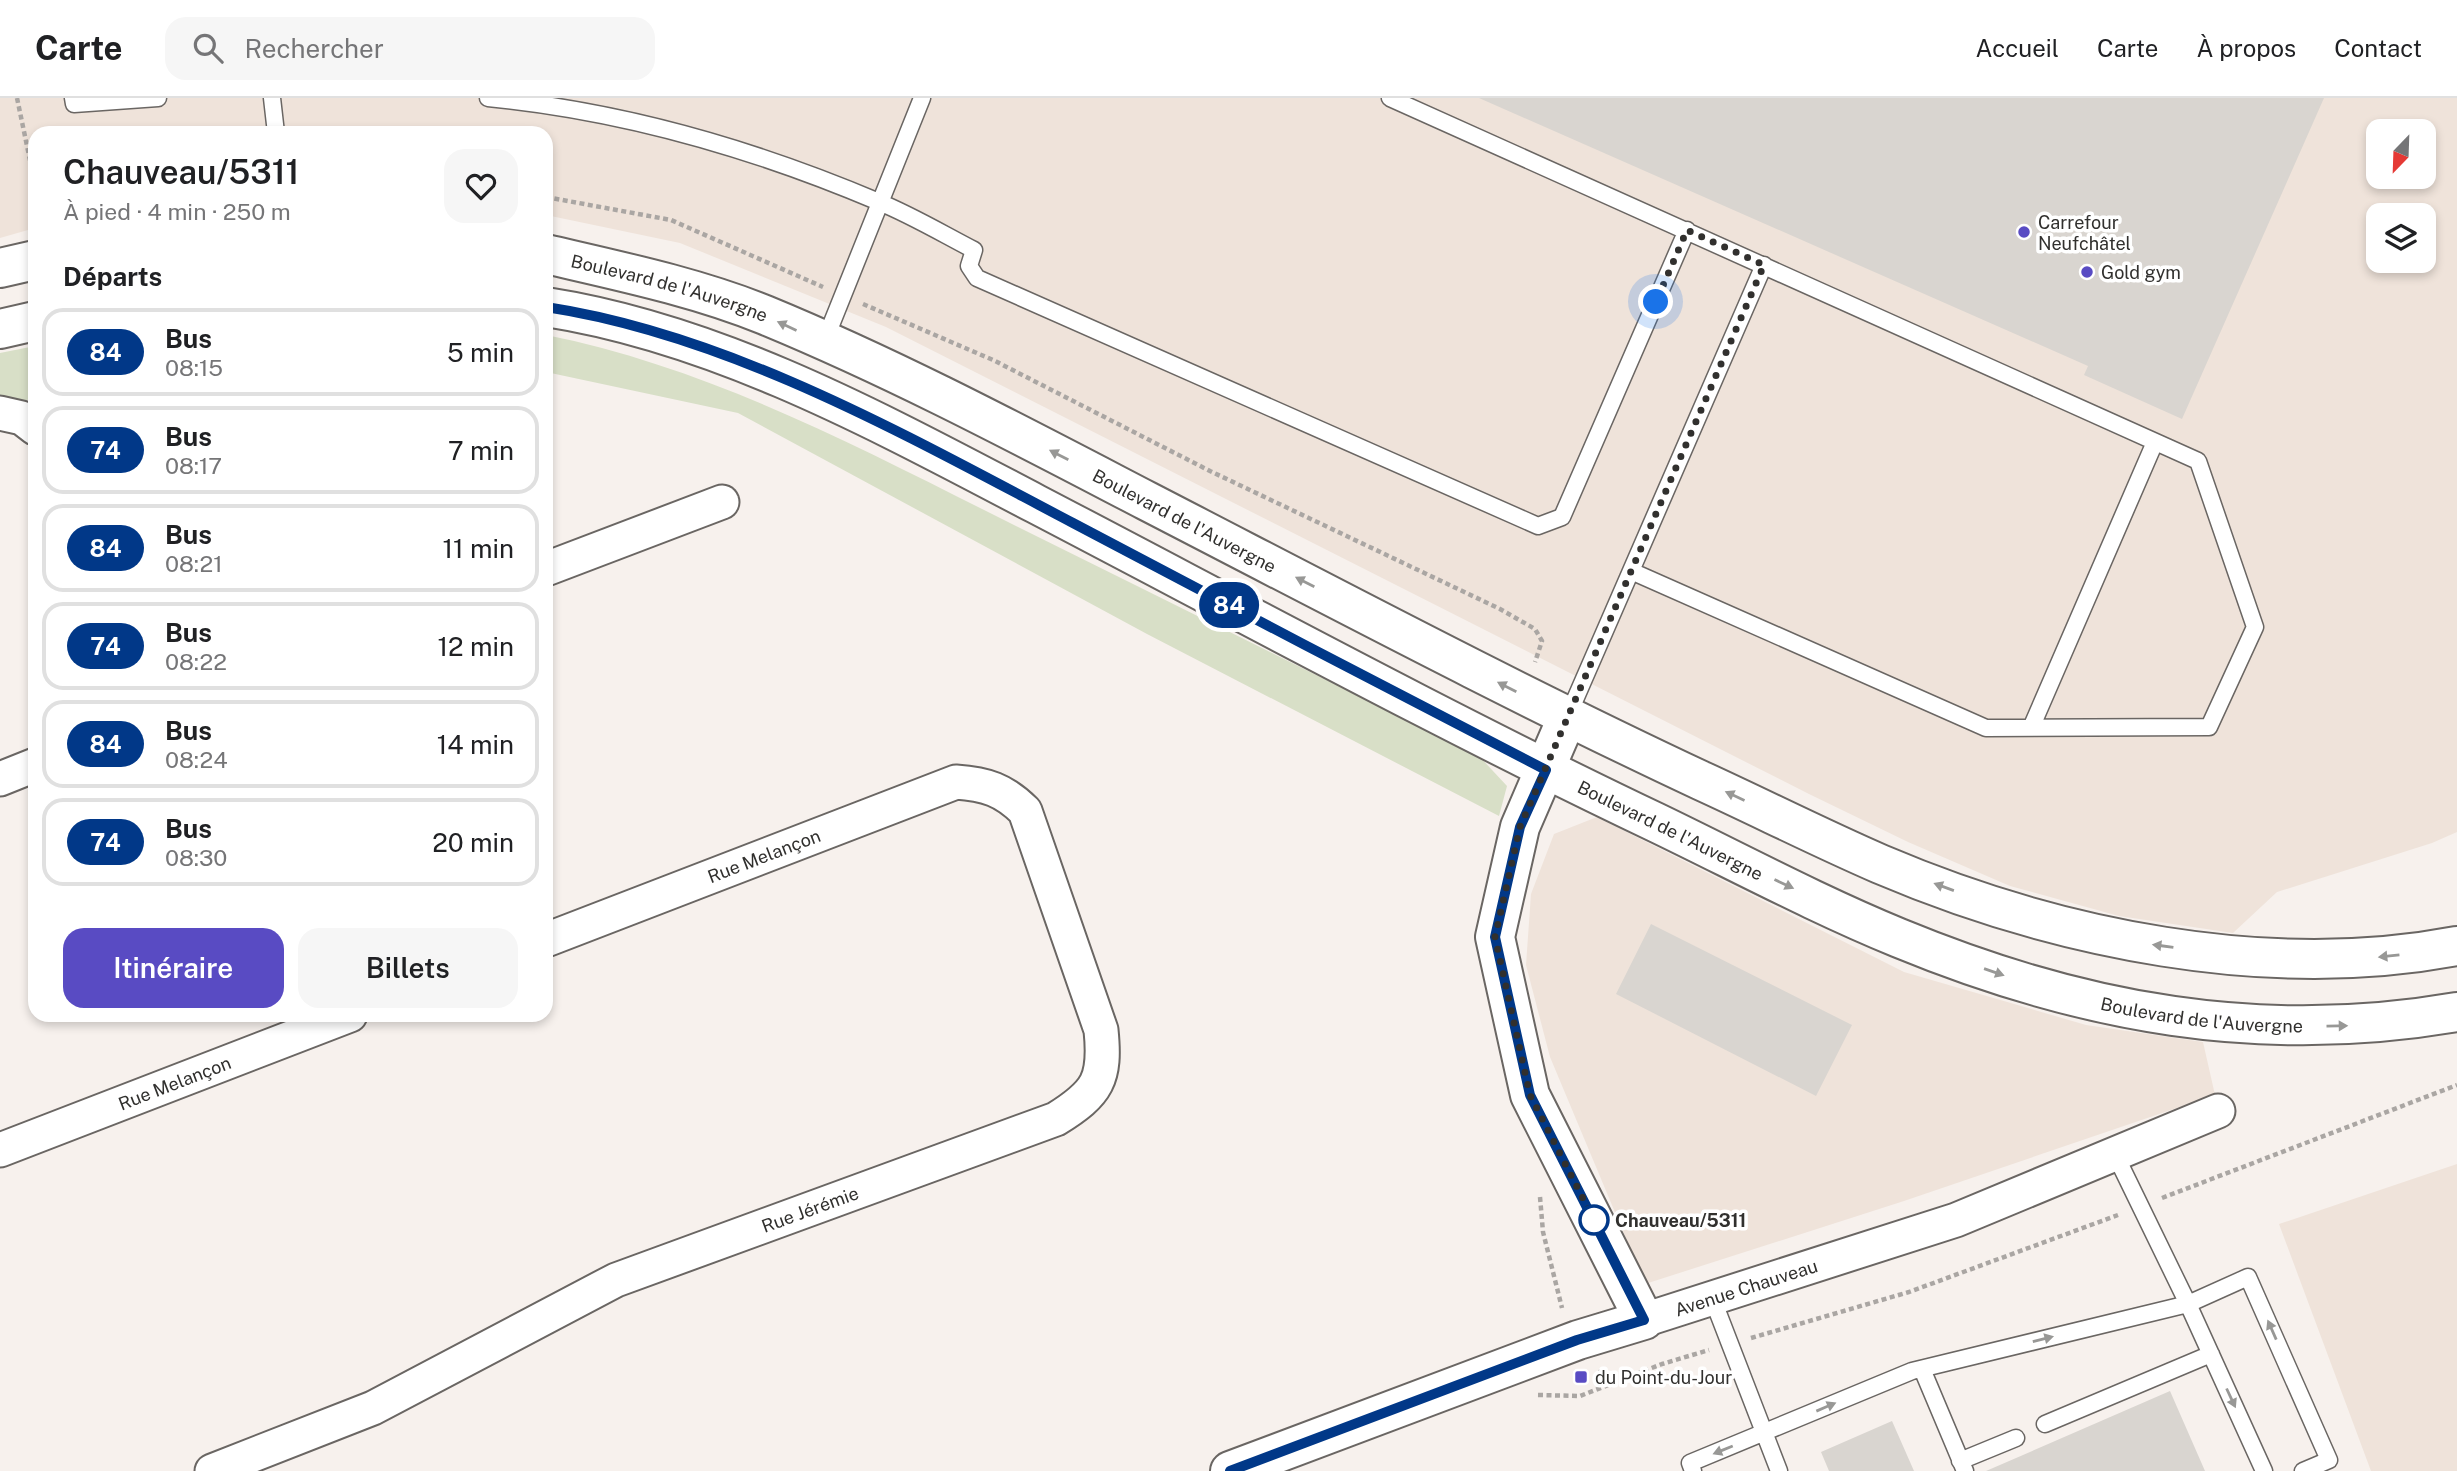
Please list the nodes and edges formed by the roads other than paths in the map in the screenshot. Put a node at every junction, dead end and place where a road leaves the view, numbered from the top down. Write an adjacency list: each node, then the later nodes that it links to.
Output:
1 (73, 98): 2 (lane)
2 (158, 98)
3 (272, 98): 7 (lane)
4 (488, 98): 8 (lane)
5 (922, 98): 8 (lane)
6 (1390, 98): 9 (lane)
7 (275, 126)
8 (880, 202): 9 (lane); 15 (lane)
9 (1687, 230): 12 (lane)
10 (553, 256): 15 (main road, Boulevard de l'Auvergne, one-way to 10)
11 (28, 262): 13 (main road)
12 (1764, 265): 16 (lane); 19 (lane)
13 (0, 268)
14 (553, 309): 23 (main road, Boulevard de l'Auvergne)
15 (824, 342): 20 (main road, Boulevard de l'Auvergne, one-way to 15)
16 (2155, 442): 21 (lane); 21 (lane)
17 (722, 502): 18 (street)
18 (553, 566)
19 (1631, 571): 20 (lane); 21 (lane)
20 (1567, 718): 23 (main road); 27 (main road, Boulevard de l'Auvergne, one-way to 20)
21 (2032, 729)
22 (28, 768): 24 (street)
23 (1546, 770): 28 (main road, Boulevard de l'Auvergne, one-way to 28); 36 (main road)
24 (0, 779)
25 (984, 784): 26 (street, Rue Melançon); 43 (street, Rue Jérémie)
26 (553, 937)
27 (2457, 946)
28 (2457, 1012)
29 (312, 1022): 30 (street, Rue Melançon)
30 (274, 1029): 32 (street, Rue Melançon)
31 (2218, 1111): 33 (street, Avenue Chauveau)
32 (0, 1150)
33 (2116, 1156): 34 (street, Avenue Chauveau); 35 (lane)
34 (1713, 1300): 36 (street, Avenue Chauveau); 40 (lane)
35 (2188, 1304): 37 (lane); 38 (lane, one-way to 35); 48 (lane, one-way to 35)
36 (1644, 1320): 44 (main road, Avenue Chauveau)
37 (2211, 1354): 39 (lane); 47 (lane, one-way to 47)
38 (1922, 1369): 40 (lane, one-way to 38); 42 (lane)
39 (2045, 1424)
40 (1764, 1433): 45 (lane, one-way to 45); 46 (lane)
41 (2016, 1438): 42 (lane)
42 (1963, 1466)
43 (212, 1471)
44 (1230, 1471)
45 (1693, 1471)
46 (1779, 1471)
47 (2264, 1471)
48 (2303, 1471)

